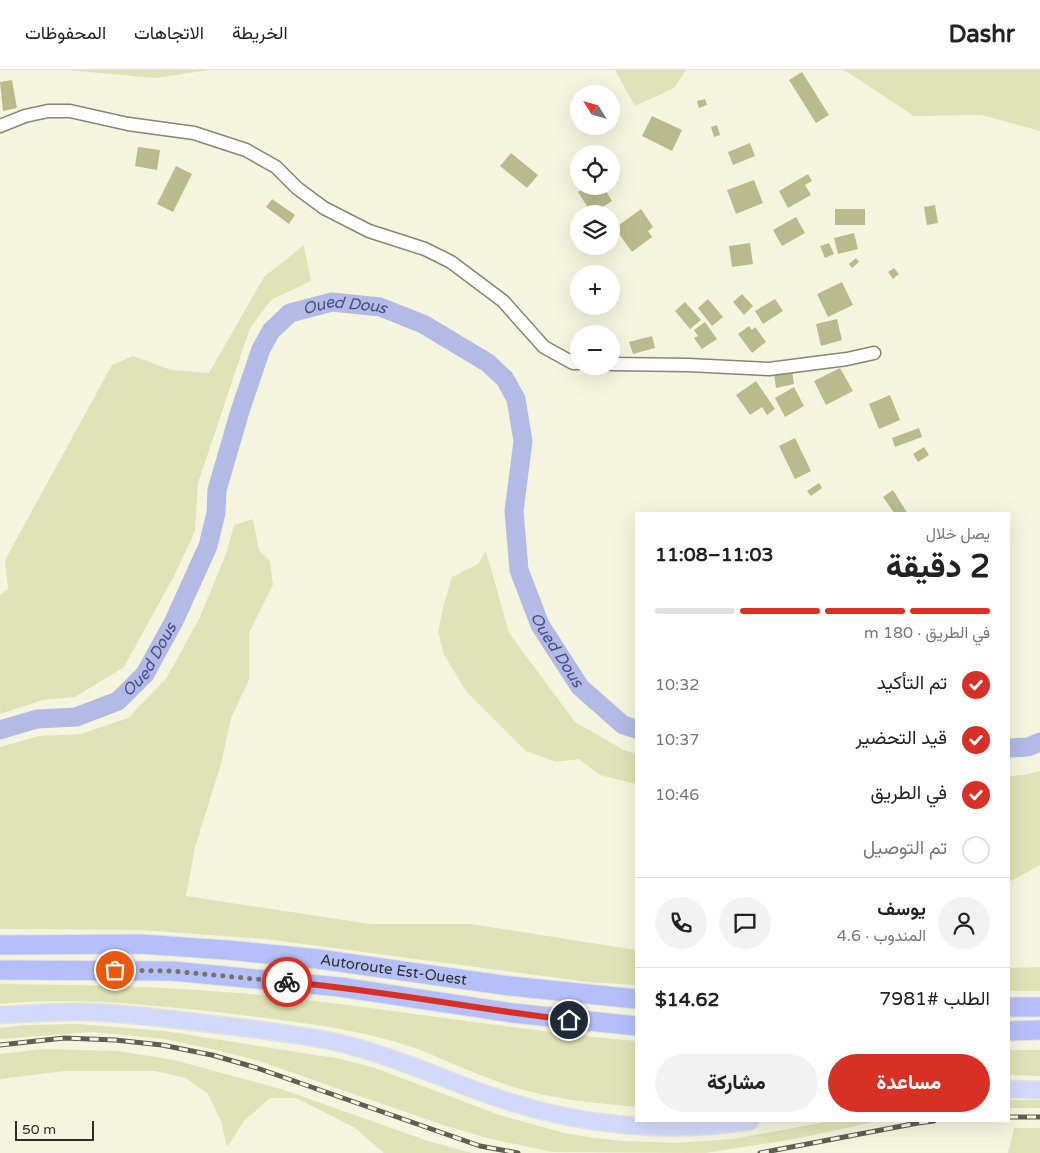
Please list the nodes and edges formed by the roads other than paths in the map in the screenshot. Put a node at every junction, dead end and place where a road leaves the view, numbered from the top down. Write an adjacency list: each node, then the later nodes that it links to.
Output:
1 (0, 126): 3 (street)
2 (874, 353): 4 (street)
3 (570, 361)
4 (620, 364)
5 (0, 945): 7 (highway, Autoroute Est-Ouest)
6 (0, 970): 11 (highway, Autoroute Est-Ouest)
7 (635, 999)
8 (1040, 1006): 9 (highway)
9 (1010, 1007)
10 (0, 1015): 16 (main road)
11 (635, 1026)
12 (1040, 1030): 13 (highway)
13 (1010, 1031)
14 (1010, 1089): 15 (main road)
15 (1040, 1090)
16 (744, 1122)

